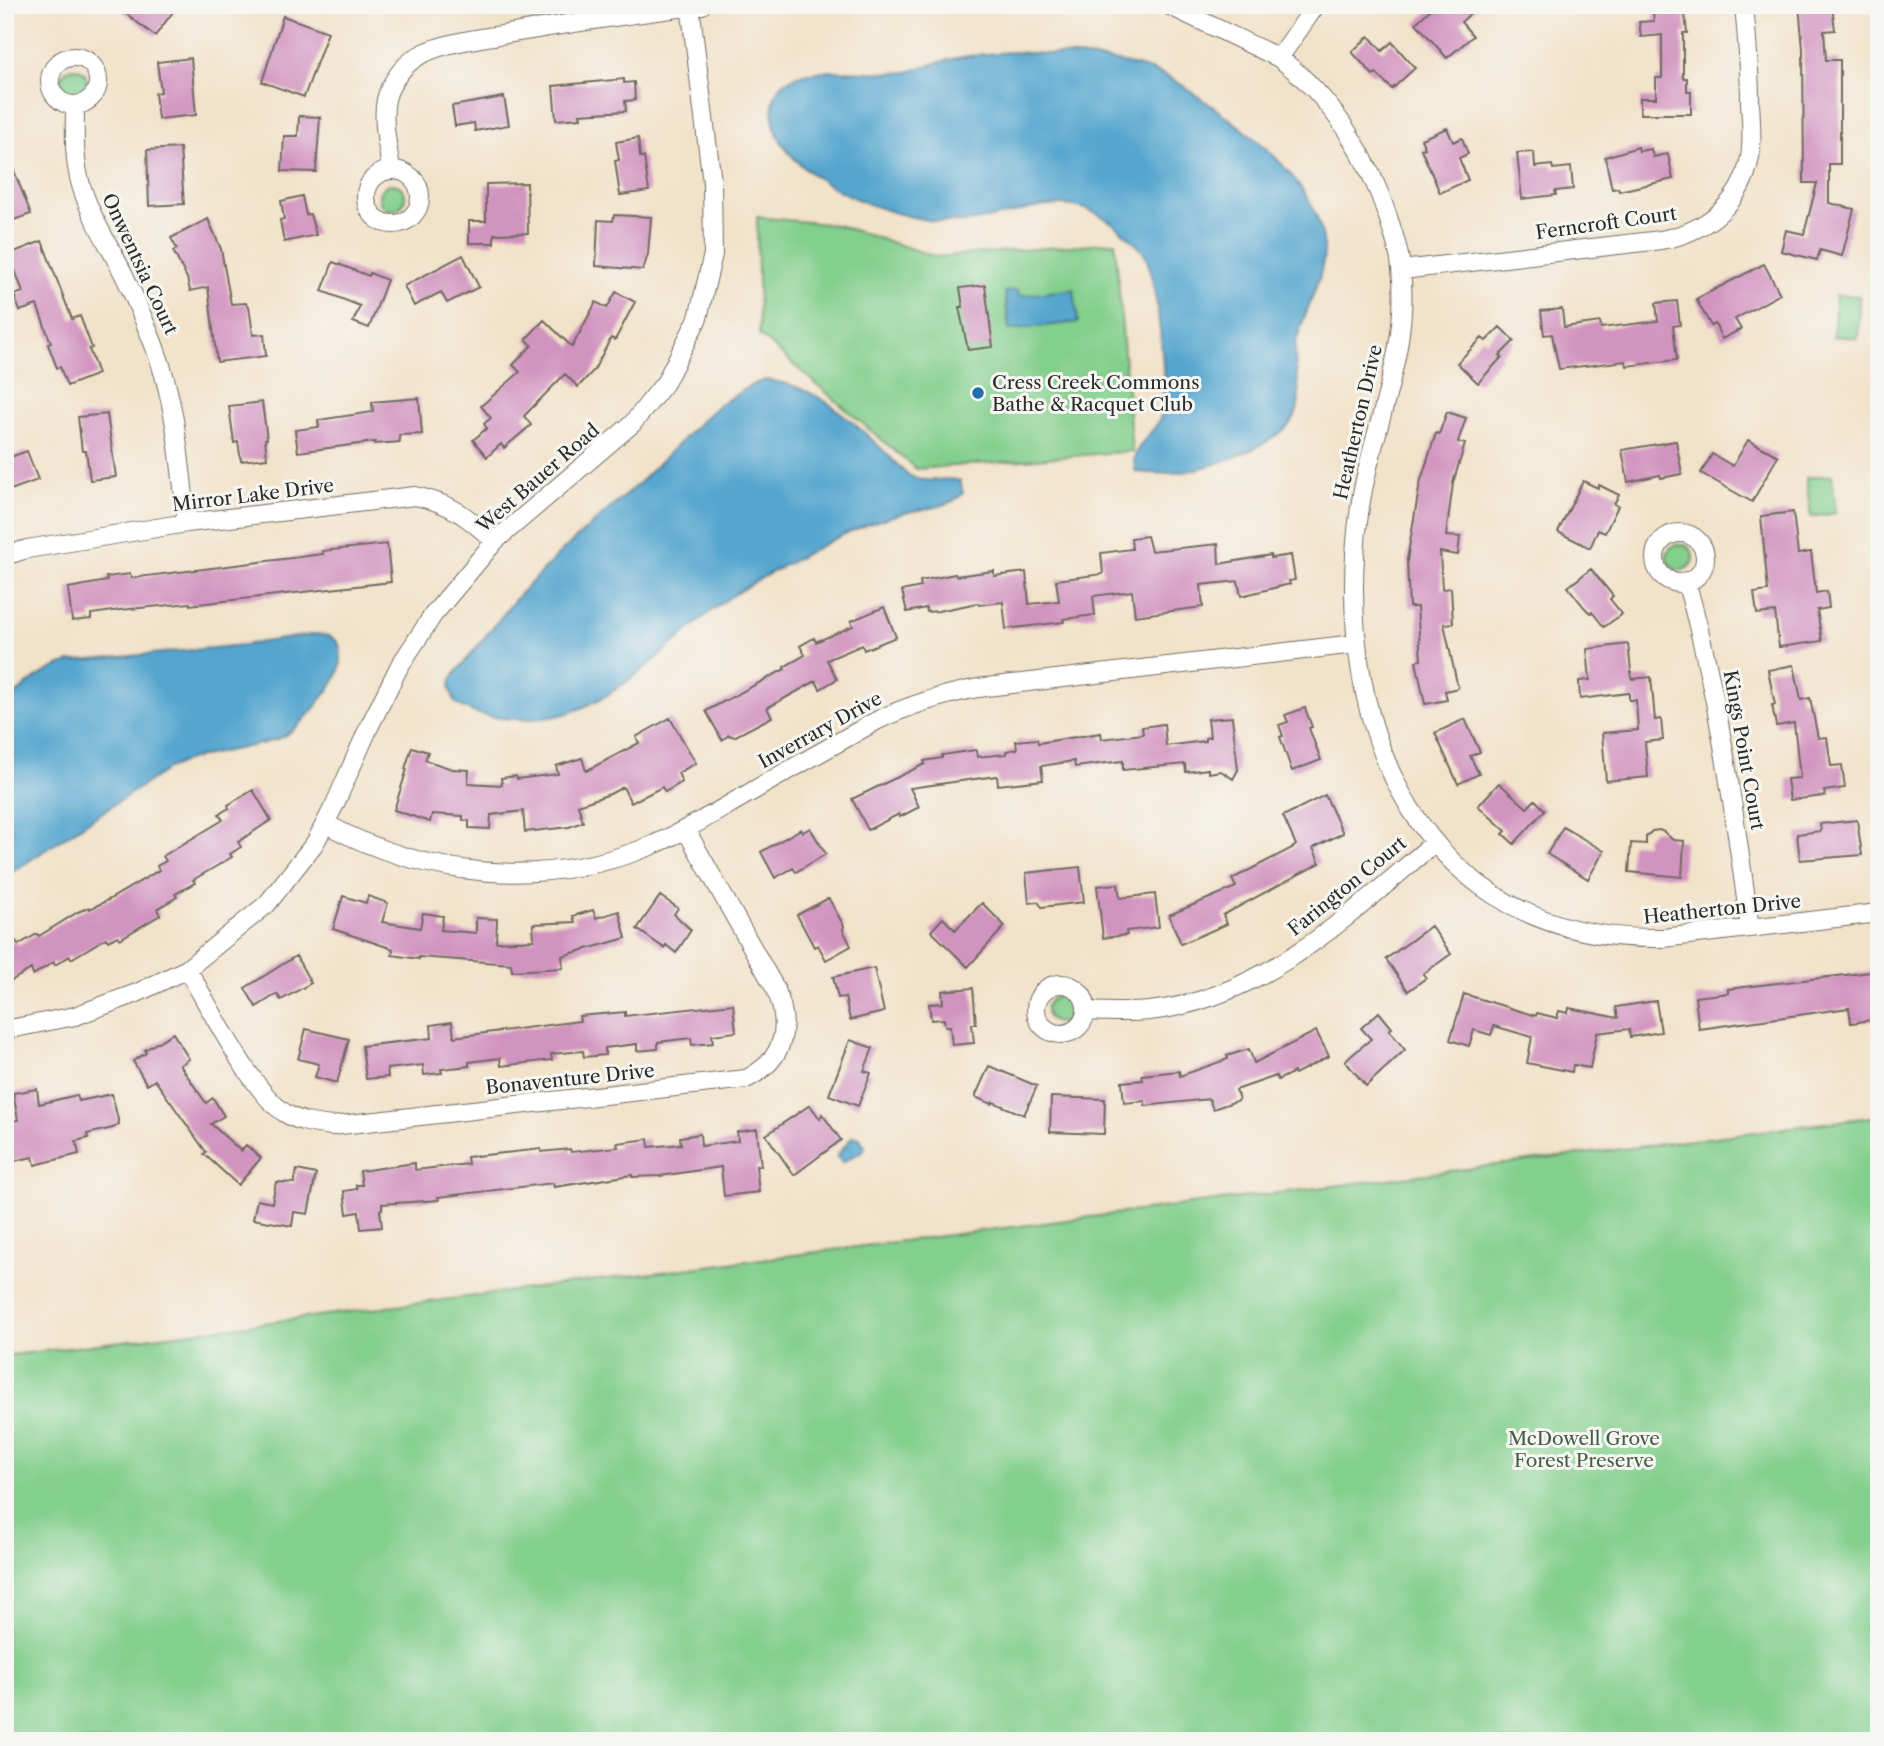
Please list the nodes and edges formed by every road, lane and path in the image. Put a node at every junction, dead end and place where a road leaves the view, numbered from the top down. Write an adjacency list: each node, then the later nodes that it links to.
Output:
1 (1168, 5): 5 (street, Heatherton Drive)
2 (1316, 5): 5 (street)
3 (1744, 5): 8 (street, Ferncroft Court)
4 (694, 6): 7 (street); 10 (street, West Bauer Road)
5 (1279, 58): 8 (street, Heatherton Drive)
6 (75, 105): 9 (street, Onwentsia Court)
7 (390, 170)
8 (1402, 270): 13 (street, Heatherton Drive)
9 (187, 523): 10 (street, Mirror Lake Drive); 11 (street, Mirror Lake Drive)
10 (495, 541): 14 (street, West Bauer Road)
11 (5, 556)
12 (1686, 581): 18 (street, Kings Point Court)
13 (1355, 644): 15 (street, Inverrary Drive); 16 (street, Heatherton Drive)
14 (326, 824): 15 (street, Inverrary Drive); 19 (street, West Bauer Road)
15 (686, 830): 19 (street, Bonaventure Drive)
16 (1433, 843): 18 (street, Heatherton Drive); 20 (street, Farington Court)
17 (1879, 913): 18 (street, Heatherton Drive)
18 (1750, 928)
19 (187, 970): 21 (street, West Bauer Road)
20 (1086, 1011)
21 (5, 1030)

